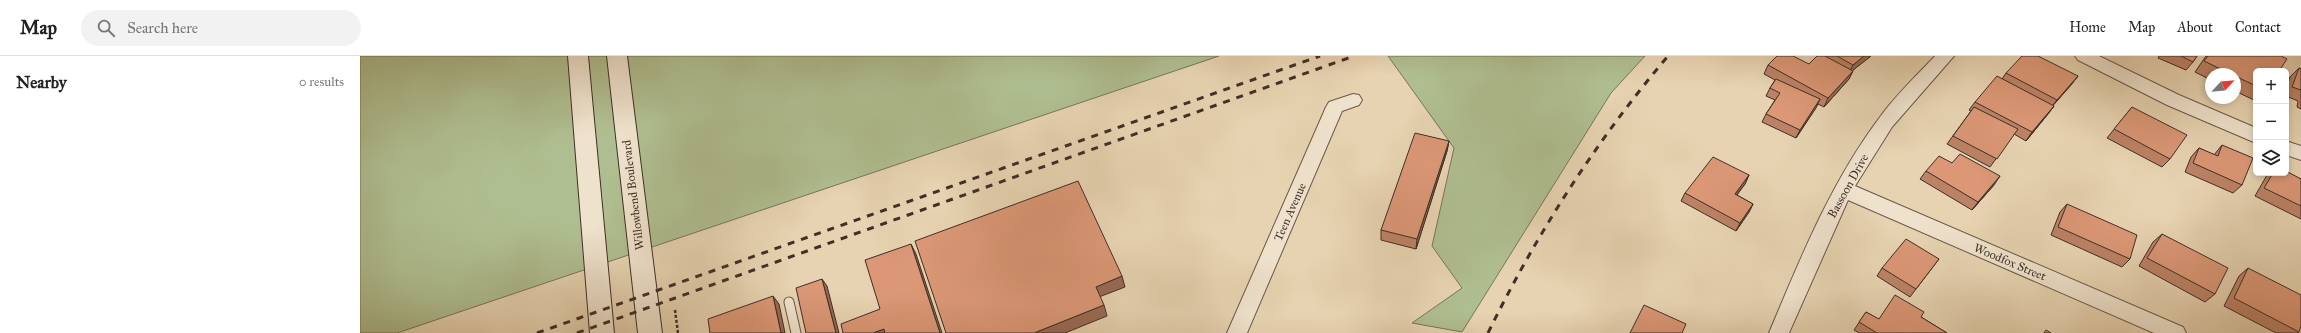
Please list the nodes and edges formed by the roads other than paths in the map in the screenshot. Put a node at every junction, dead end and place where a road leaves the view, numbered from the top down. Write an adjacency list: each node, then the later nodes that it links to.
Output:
1 (578, 56): 11 (main road)
2 (617, 56): 12 (main road, Willowbend Boulevard)
3 (1945, 56): 9 (street, Bassoon Drive)
4 (2084, 56): 6 (street)
5 (1353, 100): 14 (street, Teen Avenue)
6 (2253, 135)
7 (2289, 149): 8 (street)
8 (2301, 154)
9 (1844, 190): 15 (street, Bassoon Drive); 16 (street, Woodfox Street)
10 (789, 302): 13 (lane)
11 (602, 333)
12 (650, 333)
13 (796, 333)
14 (1236, 333)
15 (1779, 333)
16 (2176, 333)

